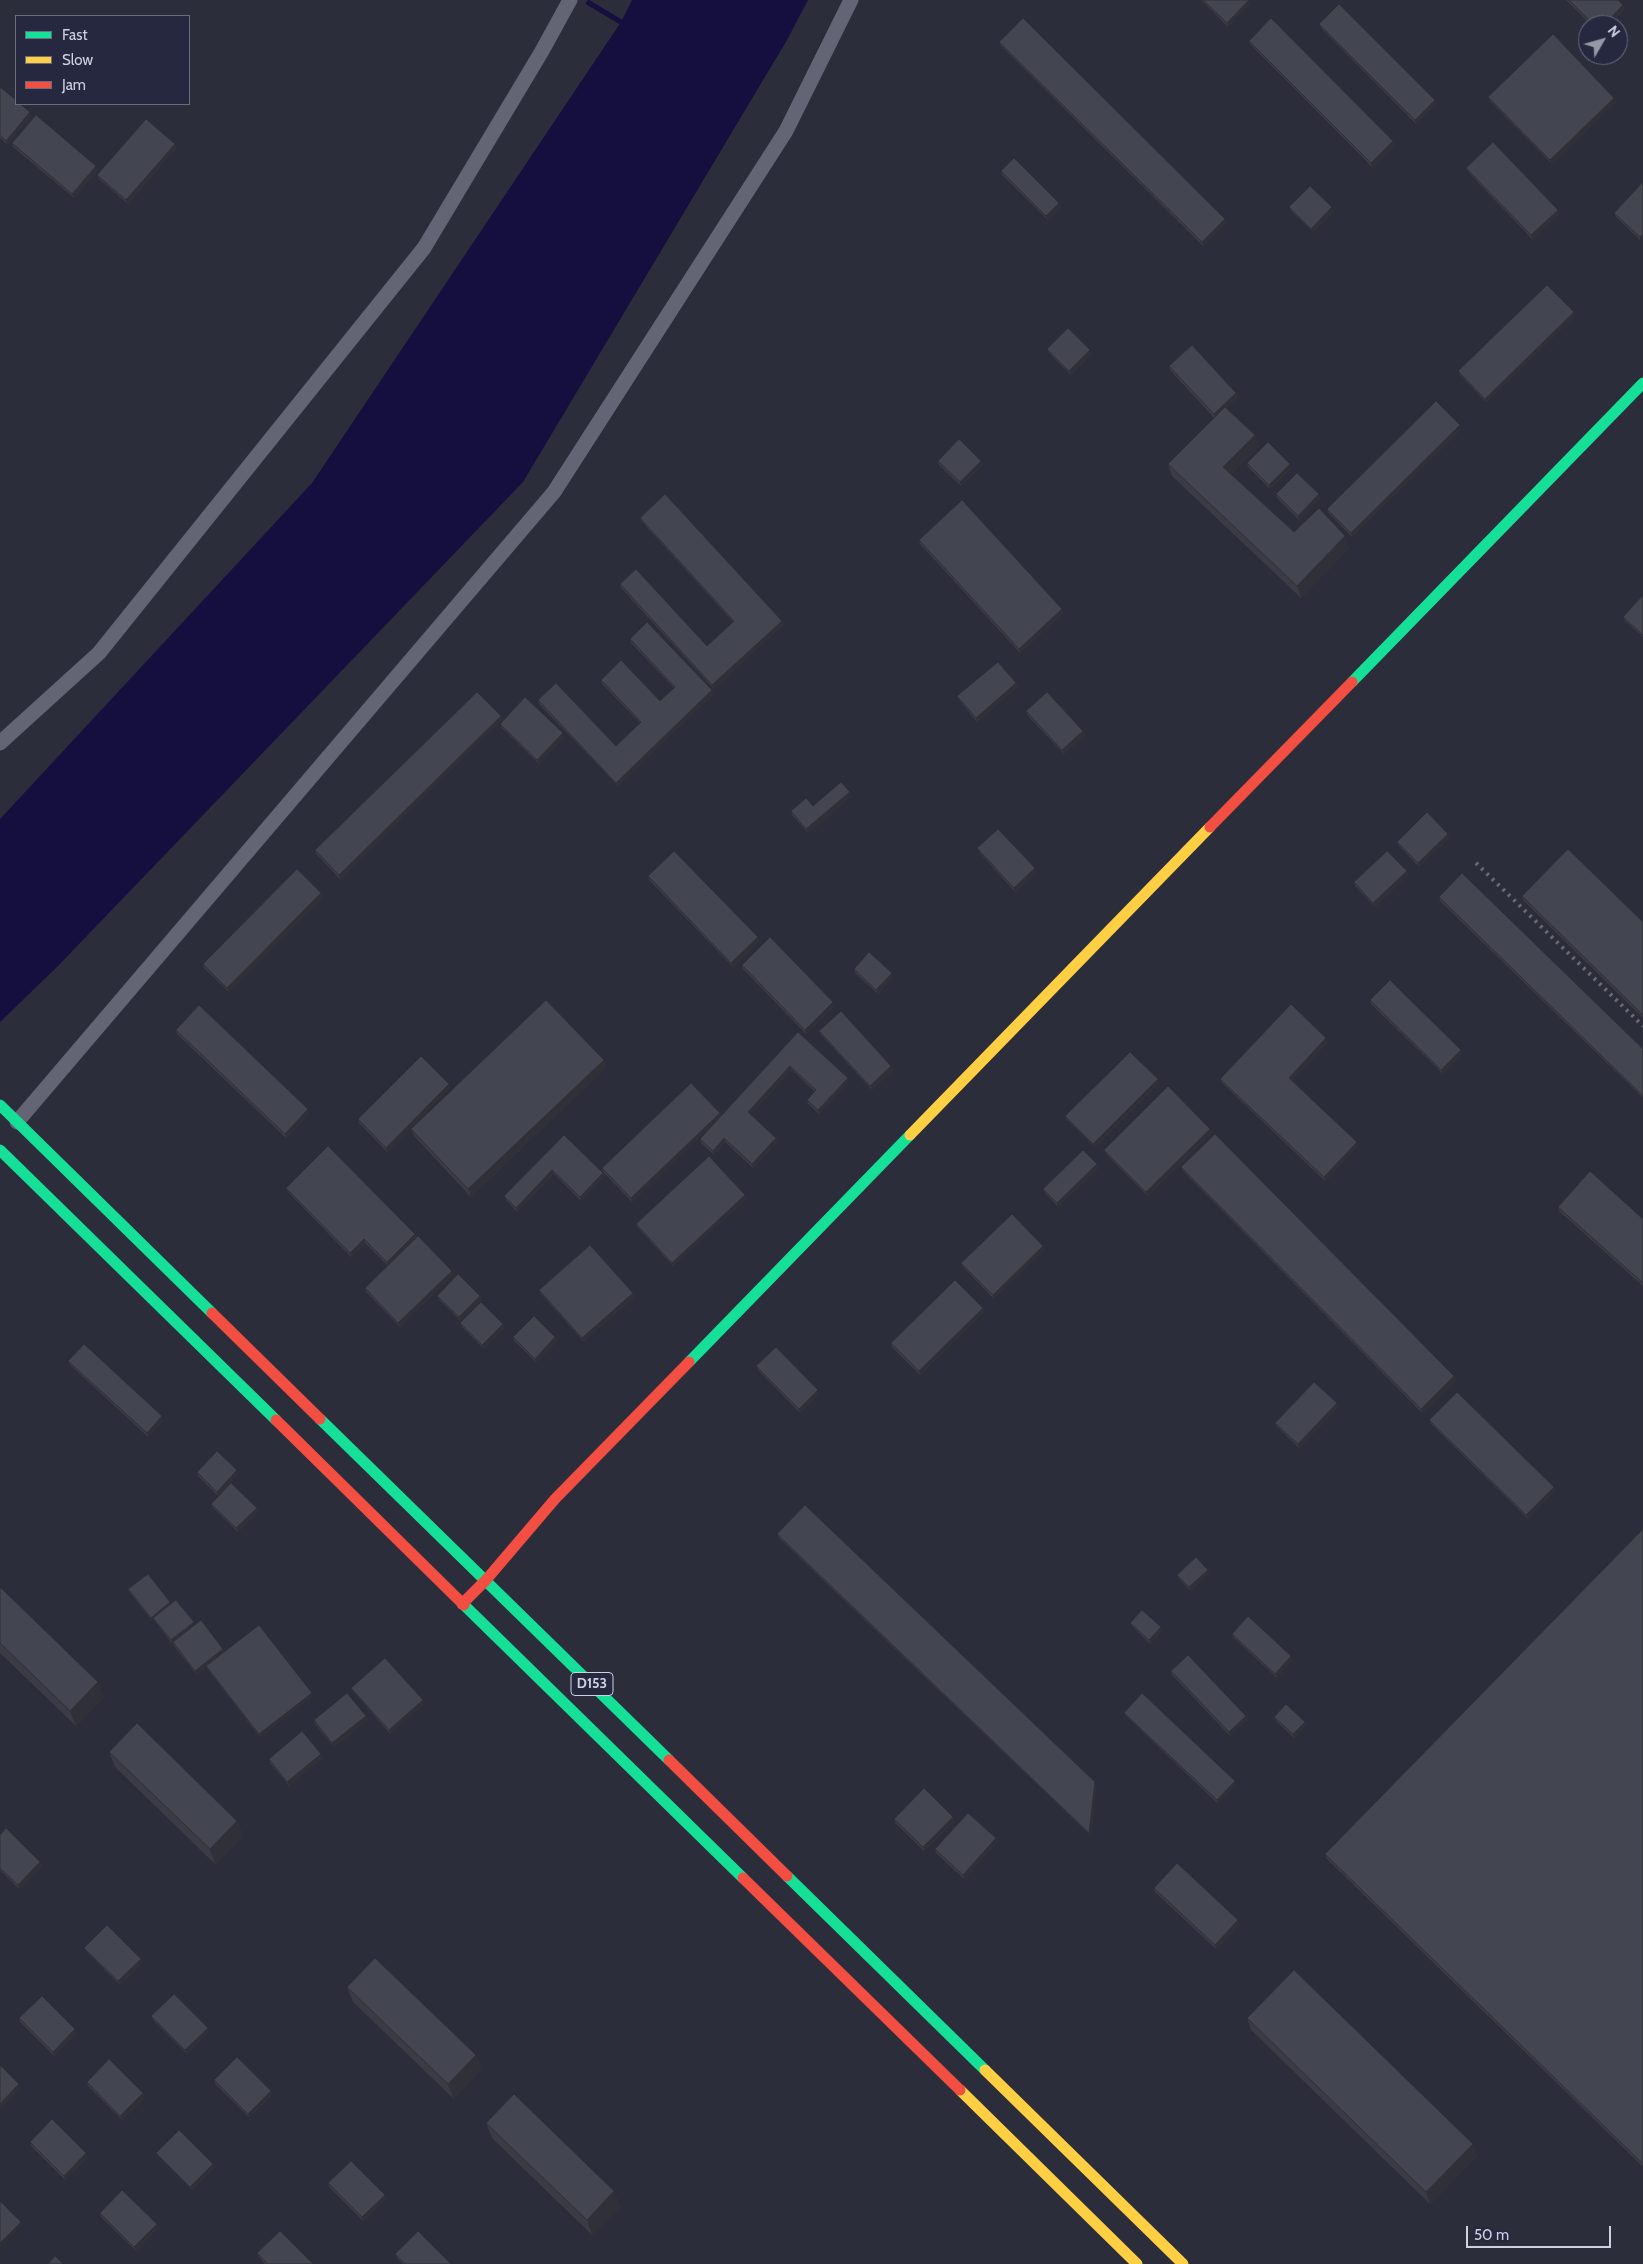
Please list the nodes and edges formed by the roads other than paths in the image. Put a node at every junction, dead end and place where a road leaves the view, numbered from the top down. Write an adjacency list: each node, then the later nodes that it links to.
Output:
1 (570, 0): 4 (street)
2 (851, 0): 6 (street)
3 (1643, 383): 8 (main road)
4 (0, 743)
5 (0, 1105): 6 (main road, D153)
6 (17, 1122): 8 (main road, D153)
7 (0, 1150): 9 (main road, D153)
8 (486, 1580): 9 (main road); 11 (main road, D153)
9 (462, 1604): 10 (main road, D153)
10 (1137, 2264)
11 (1183, 2264)

